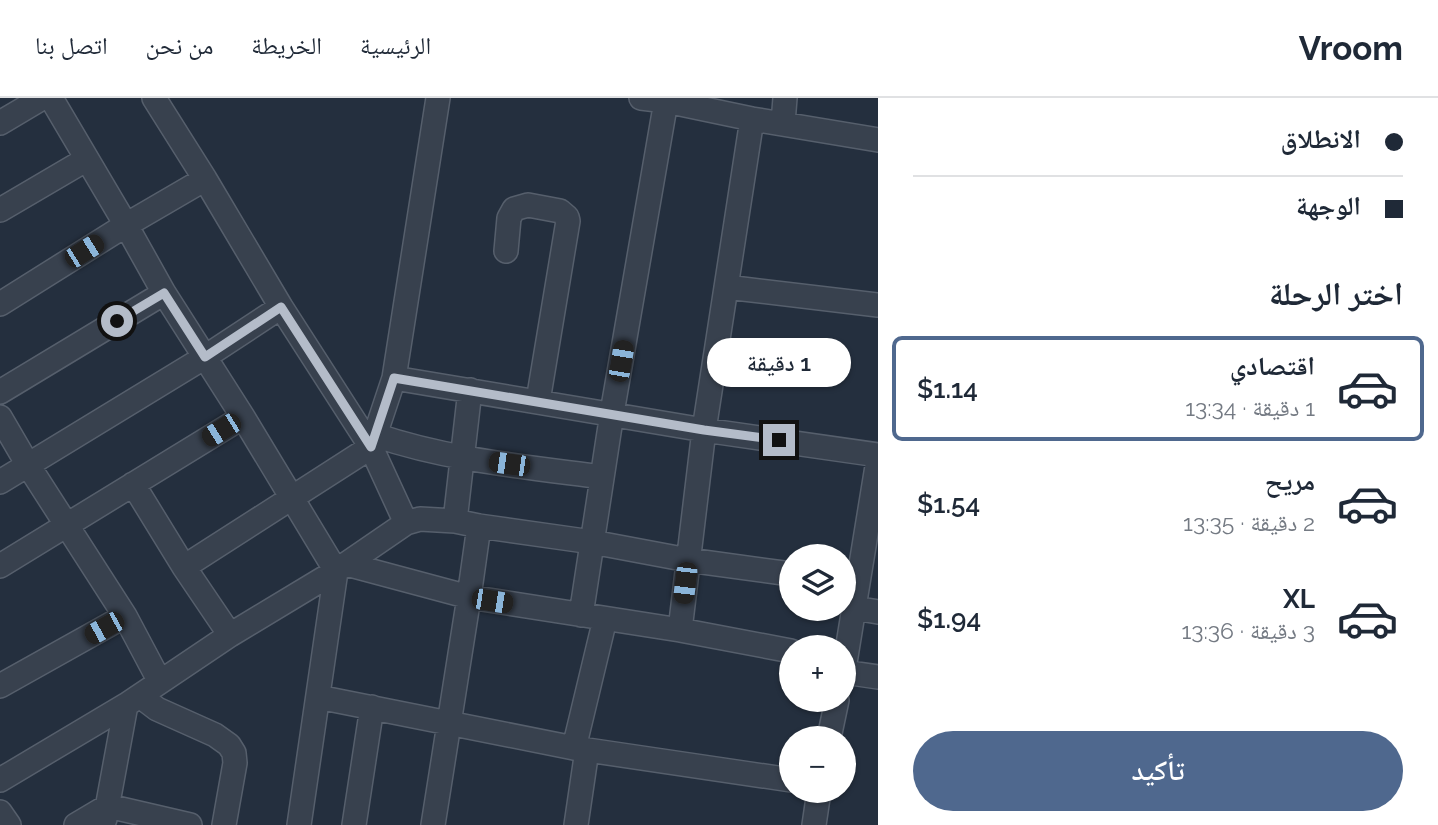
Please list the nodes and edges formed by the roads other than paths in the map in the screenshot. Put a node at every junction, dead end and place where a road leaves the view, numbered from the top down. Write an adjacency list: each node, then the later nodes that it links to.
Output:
1 (42, 98): 9 (street)
2 (51, 98): 12 (street)
3 (154, 98): 13 (street)
4 (438, 98): 23 (street)
5 (642, 98): 7 (street)
6 (785, 98): 10 (street)
7 (666, 101): 8 (street); 27 (street)
8 (752, 119): 10 (street); 17 (street)
9 (0, 123)
10 (783, 123): 11 (street)
11 (878, 140)
12 (87, 159): 14 (street); 15 (street)
13 (205, 179): 15 (street); 21 (street)
14 (0, 210)
15 (126, 225): 18 (street); 19 (street)
16 (506, 251): 26 (street)
17 (726, 287): 20 (street); 30 (street)
18 (164, 293): 22 (street); 25 (street)
19 (0, 304)
20 (878, 305)
21 (281, 307): 22 (street); 31 (street)
22 (205, 357): 29 (street); 34 (street)
23 (394, 378): 24 (street); 31 (street)
24 (470, 390): 26 (street); 33 (street)
25 (0, 392)
26 (538, 401): 27 (street)
27 (612, 413): 30 (street); 35 (street)
28 (0, 417): 34 (street)
29 (243, 417): 37 (street); 38 (street)
30 (704, 430): 32 (street); 45 (street)
31 (373, 441): 33 (street); 38 (street); 40 (street)
32 (878, 457): 43 (street)
33 (462, 458): 35 (street); 39 (street)
34 (28, 465): 36 (street); 41 (street)
35 (602, 477): 44 (street)
36 (0, 482)
37 (133, 484): 41 (street); 47 (street)
38 (291, 497): 47 (street); 48 (street)
39 (455, 521): 40 (street); 42 (street)
40 (406, 523): 48 (street)
41 (66, 525): 46 (street); 55 (street)
42 (479, 526): 44 (street); 51 (street)
43 (872, 531): 49 (street)
44 (592, 542): 45 (street); 54 (street)
45 (688, 560): 50 (street); 57 (street)
46 (0, 566)
47 (184, 567): 58 (street)
48 (341, 567): 51 (street); 58 (street); 64 (street)
49 (856, 569)
50 (779, 572)
51 (469, 597): 54 (street); 67 (street)
52 (856, 608): 53 (street)
53 (878, 612)
54 (581, 615): 56 (street)
55 (125, 616): 62 (street); 63 (street)
56 (605, 619): 57 (street); 68 (street)
57 (680, 630): 59 (street)
58 (230, 635): 62 (street)
59 (779, 649)
60 (856, 670): 61 (street)
61 (878, 677)
62 (160, 682): 65 (street)
63 (0, 686)
64 (318, 697): 66 (street); 78 (street)
65 (133, 701): 70 (street); 73 (street); 77 (street)
66 (372, 708): 67 (street); 79 (street)
67 (449, 724): 68 (street); 80 (street)
68 (581, 749): 69 (street); 81 (street)
69 (779, 778)
70 (0, 780)
71 (817, 803): 82 (street)
72 (0, 812): 74 (street)
73 (106, 815): 75 (street); 76 (street)
74 (9, 825)
75 (76, 825)
76 (190, 825)
77 (224, 825)
78 (299, 825)
79 (354, 825)
80 (433, 825)
81 (576, 825)
82 (814, 825)

